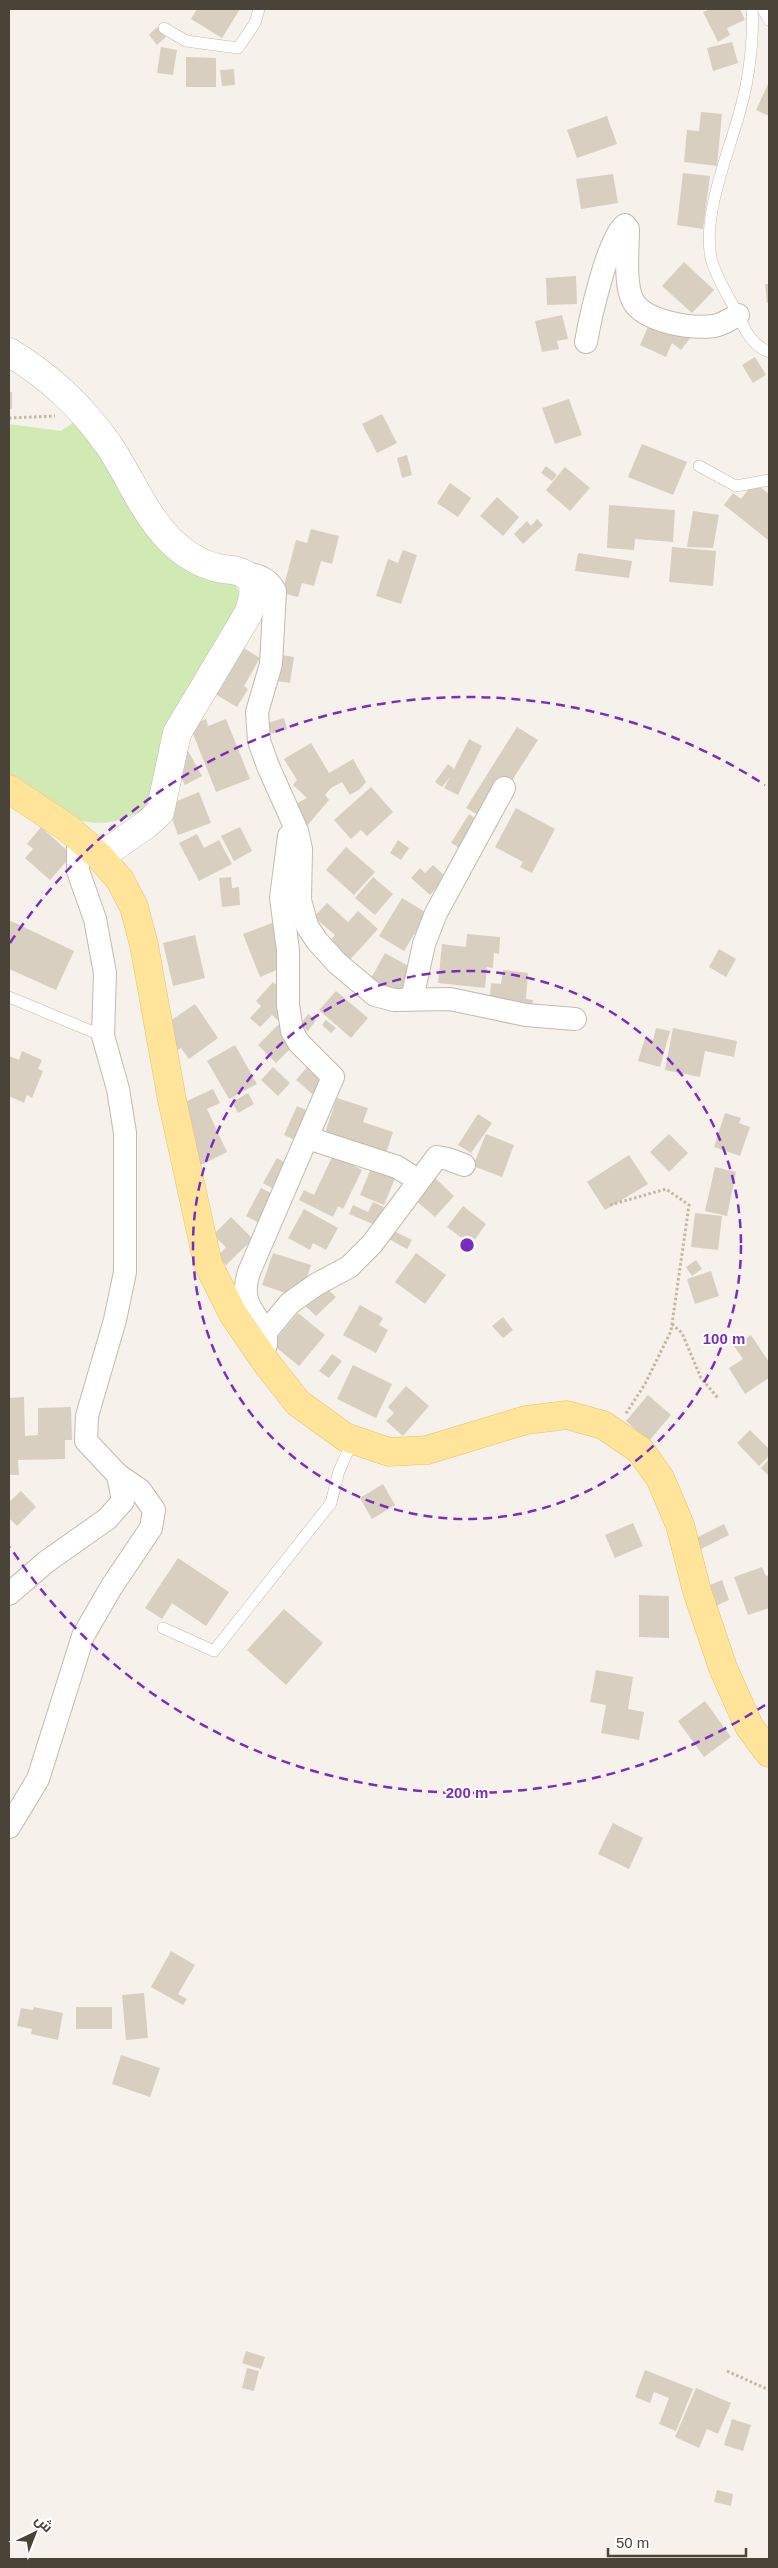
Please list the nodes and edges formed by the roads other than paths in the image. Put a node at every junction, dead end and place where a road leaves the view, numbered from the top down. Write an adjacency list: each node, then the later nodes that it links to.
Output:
1 (258, 9): 5 (lane)
2 (752, 9): 6 (lane)
3 (764, 9): 4 (lane)
4 (769, 20)
5 (164, 28)
6 (738, 315): 7 (street); 9 (lane)
7 (586, 342)
8 (9, 352): 12 (street)
9 (769, 352)
10 (699, 466): 11 (lane)
11 (769, 480)
12 (241, 572): 15 (street); 17 (street)
13 (9, 788): 16 (main road)
14 (504, 788): 19 (street)
15 (291, 818): 19 (street); 22 (street)
16 (78, 838): 17 (main road); 21 (street)
17 (100, 857): 26 (main road)
18 (9, 997): 21 (lane)
19 (412, 999): 20 (street)
20 (575, 1019)
21 (103, 1036): 28 (street)
22 (308, 1138): 24 (street); 25 (street)
23 (464, 1165): 24 (street)
24 (418, 1180): 25 (street)
25 (266, 1332): 26 (street)
26 (268, 1365): 27 (main road)
27 (354, 1440): 30 (lane); 31 (main road)
28 (118, 1476): 29 (street); 32 (street)
29 (9, 1594)
30 (163, 1628)
31 (769, 1753)
32 (9, 1827)

